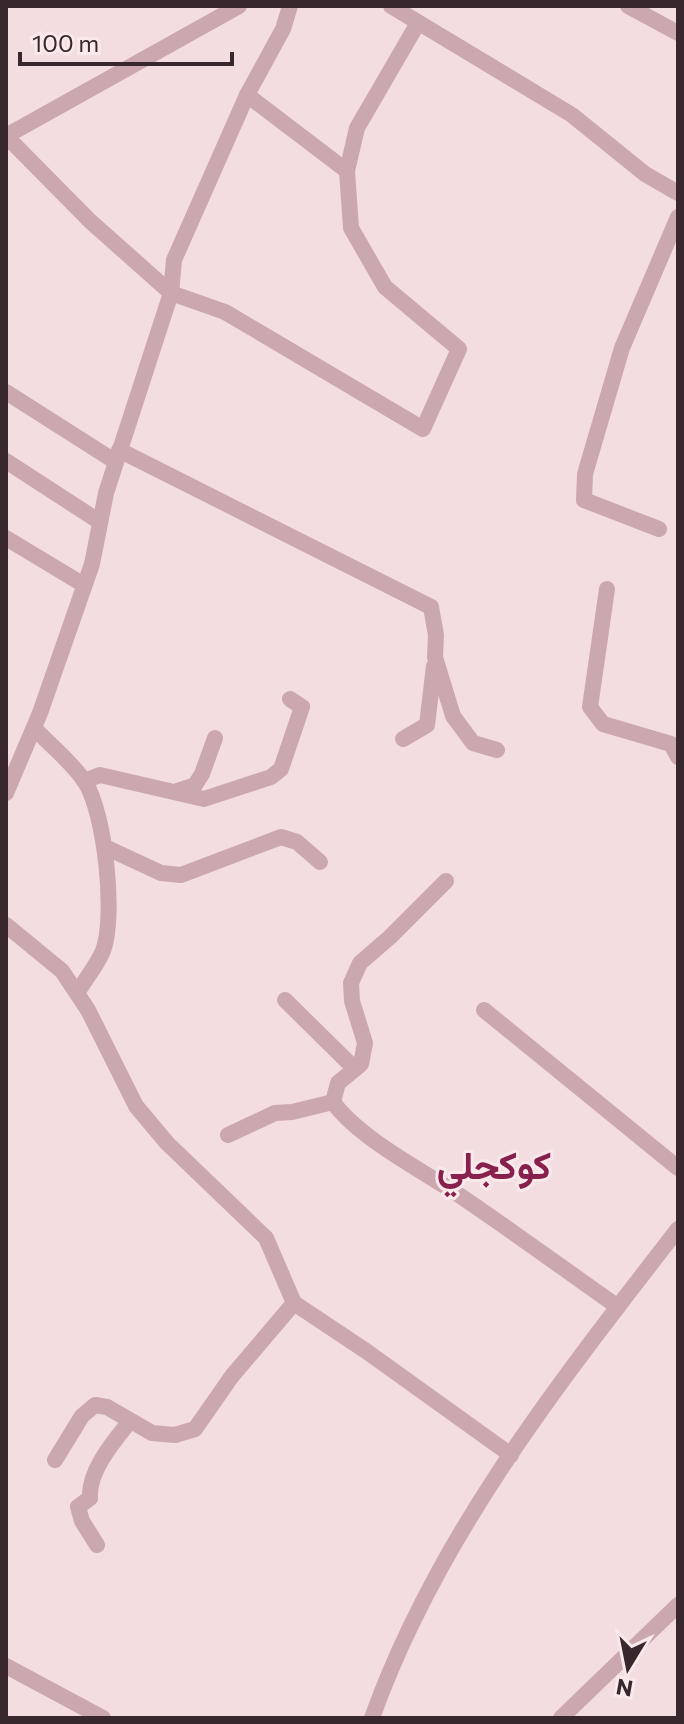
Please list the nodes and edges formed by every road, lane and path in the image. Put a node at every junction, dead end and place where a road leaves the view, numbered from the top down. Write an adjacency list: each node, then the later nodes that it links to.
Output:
1 (239, 6): 8 (street)
2 (290, 6): 7 (street)
3 (391, 6): 5 (street)
4 (628, 6): 6 (street)
5 (418, 23): 9 (street); 10 (street)
6 (678, 33)
7 (247, 95): 9 (street); 12 (street)
8 (6, 136): 12 (street)
9 (347, 171): 12 (street)
10 (678, 193)
11 (678, 217): 17 (street)
12 (171, 293): 14 (street)
13 (6, 392): 14 (street)
14 (117, 456): 16 (street); 21 (street)
15 (6, 461): 16 (street)
16 (100, 522): 19 (street)
17 (659, 529)
18 (6, 538): 19 (street)
19 (84, 585): 23 (street)
20 (607, 589): 27 (street)
21 (435, 657): 25 (street); 26 (street)
22 (290, 699): 29 (street)
23 (34, 728): 28 (street); 30 (street)
24 (215, 738): 29 (street)
25 (403, 739)
26 (497, 750)
27 (678, 757)
28 (84, 781): 29 (street); 31 (street)
29 (176, 791)
30 (6, 793)
31 (105, 847): 32 (street); 35 (street)
32 (320, 862)
33 (446, 881): 38 (street)
34 (6, 925): 35 (street)
35 (77, 993): 43 (street)
36 (285, 1000): 38 (street)
37 (484, 1010): 41 (street)
38 (355, 1069): 39 (street)
39 (333, 1102): 40 (street); 44 (street)
40 (228, 1135)
41 (678, 1168)
42 (678, 1229): 44 (street)
43 (294, 1303): 45 (street); 46 (street)
44 (618, 1307): 46 (street)
45 (130, 1421): 47 (street); 48 (street)
46 (511, 1455): 52 (street)
47 (55, 1460)
48 (97, 1545)
49 (678, 1605): 53 (street)
50 (6, 1666): 51 (street)
51 (103, 1718)
52 (372, 1718)
53 (561, 1718)

